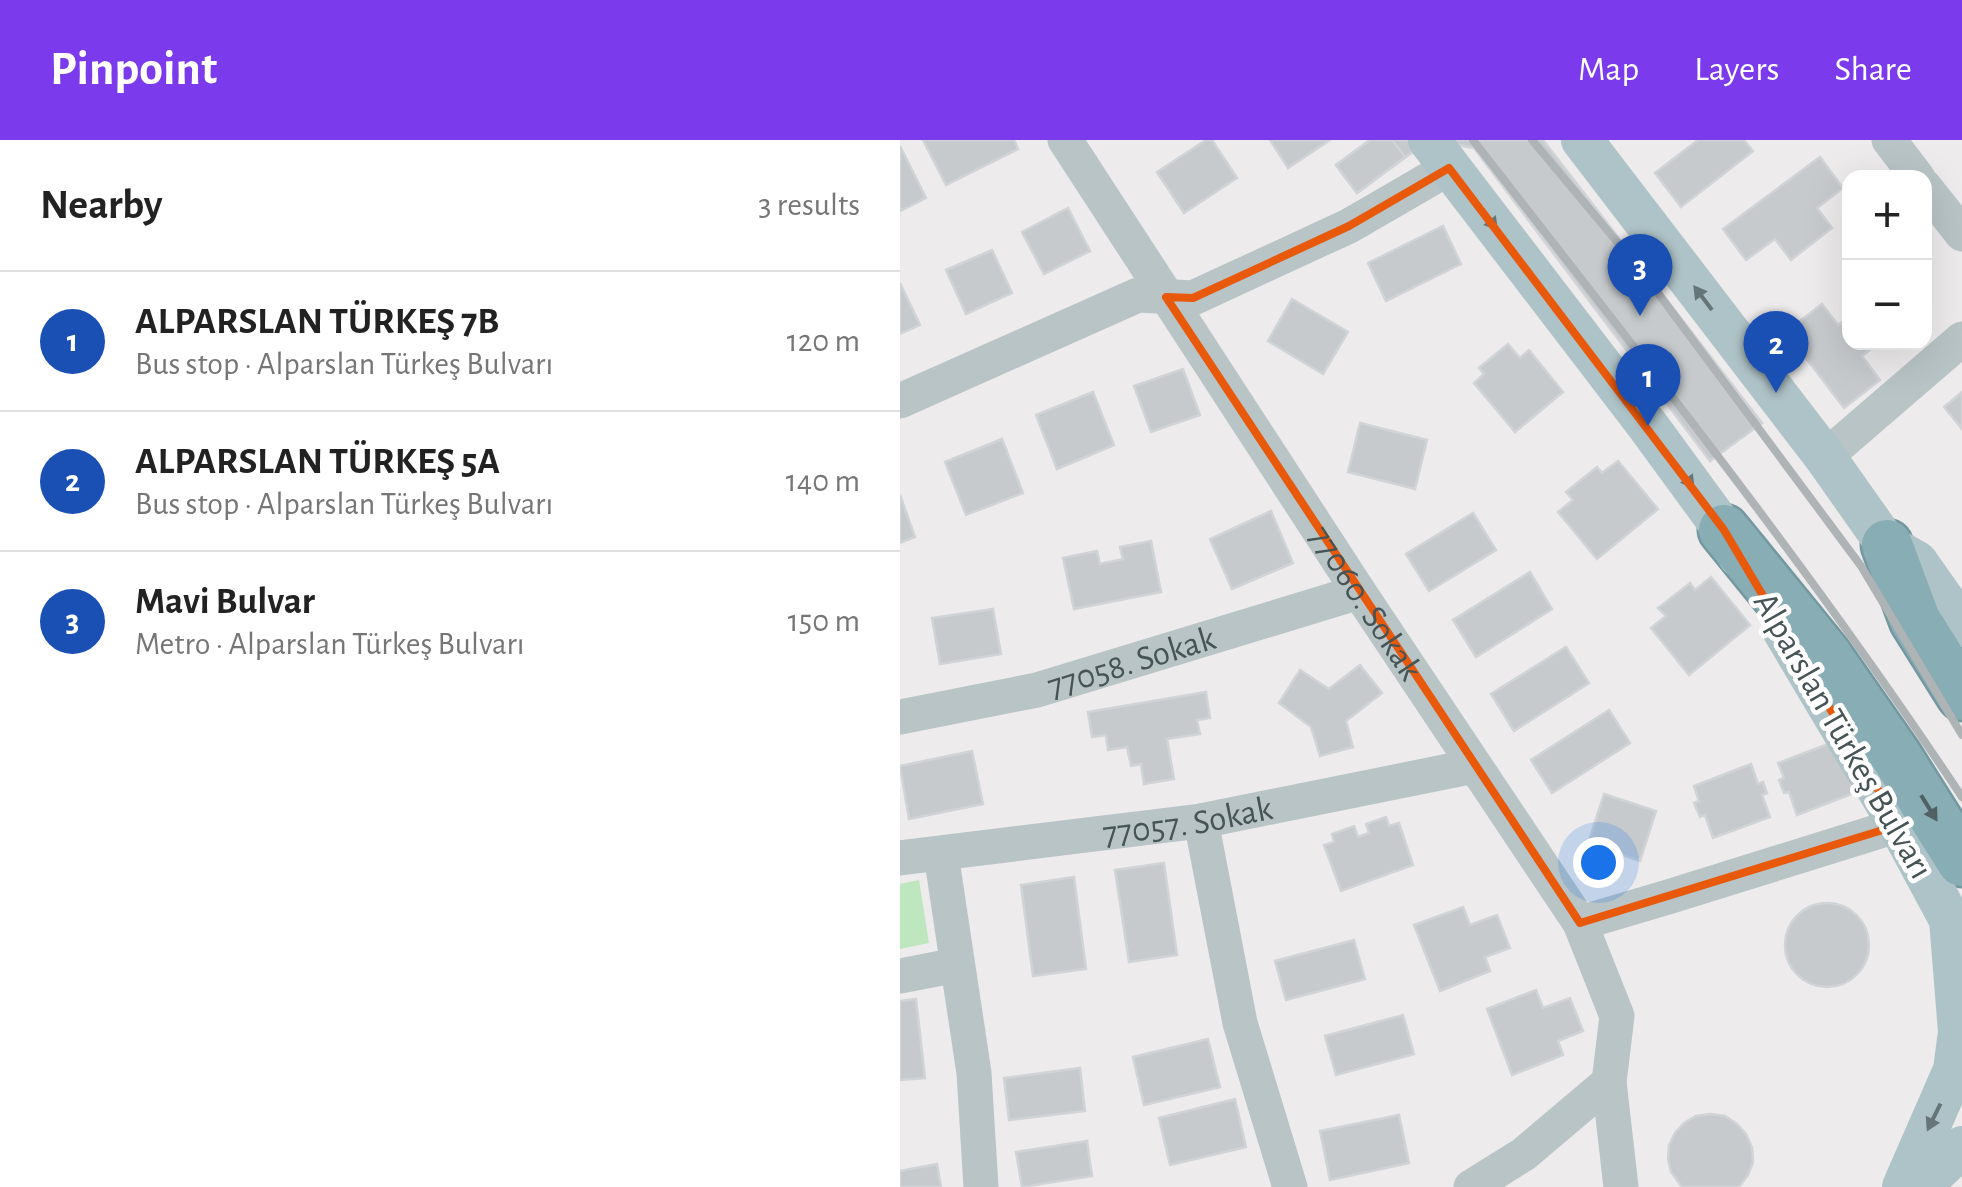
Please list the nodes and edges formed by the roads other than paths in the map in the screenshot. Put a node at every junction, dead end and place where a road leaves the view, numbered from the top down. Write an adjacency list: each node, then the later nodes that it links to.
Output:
1 (1065, 140): 8 (street, 77060. Sokak)
2 (1582, 140): 11 (main road, one-way to 2)
3 (1889, 140): 5 (street)
4 (1439, 154): 8 (street); 12 (main road, Alparslan Türkeş Bulvarı, one-way to 12)
5 (1912, 170)
6 (1932, 196): 7 (street)
7 (1962, 234)
8 (1166, 297): 10 (street); 14 (street, 77060. Sokak)
9 (1962, 339): 11 (street)
10 (900, 401)
11 (1825, 456): 13 (main road)
12 (1724, 530): 20 (main road, Alparslan Türkeş Bulvarı); 23 (highway, Alparslan Türkeş Bulvarı, one-way to 23)
13 (1887, 544): 15 (main road); 16 (highway)
14 (1359, 592): 17 (street, 77058. Sokak); 18 (street, 77060. Sokak)
15 (1962, 626)
16 (1962, 695)
17 (900, 717)
18 (1474, 766): 19 (street, 77057. Sokak); 24 (street, 77060. Sokak)
19 (1201, 821): 21 (street, 77057. Sokak); 31 (street)
20 (1899, 825): 24 (street); 25 (main road, Alparslan Türkeş Bulvarı)
21 (942, 854): 22 (street, 77057. Sokak); 26 (street)
22 (900, 858)
23 (1962, 861)
24 (1580, 922): 28 (street, 77060. Sokak)
25 (1956, 931): 29 (main road, one-way to 29)
26 (957, 965): 27 (street); 30 (street)
27 (900, 976)
28 (1609, 1082): 32 (street); 33 (street, 77060. Sokak)
29 (1937, 1170)
30 (981, 1187)
31 (1290, 1187)
32 (1471, 1187)
33 (1621, 1187)

